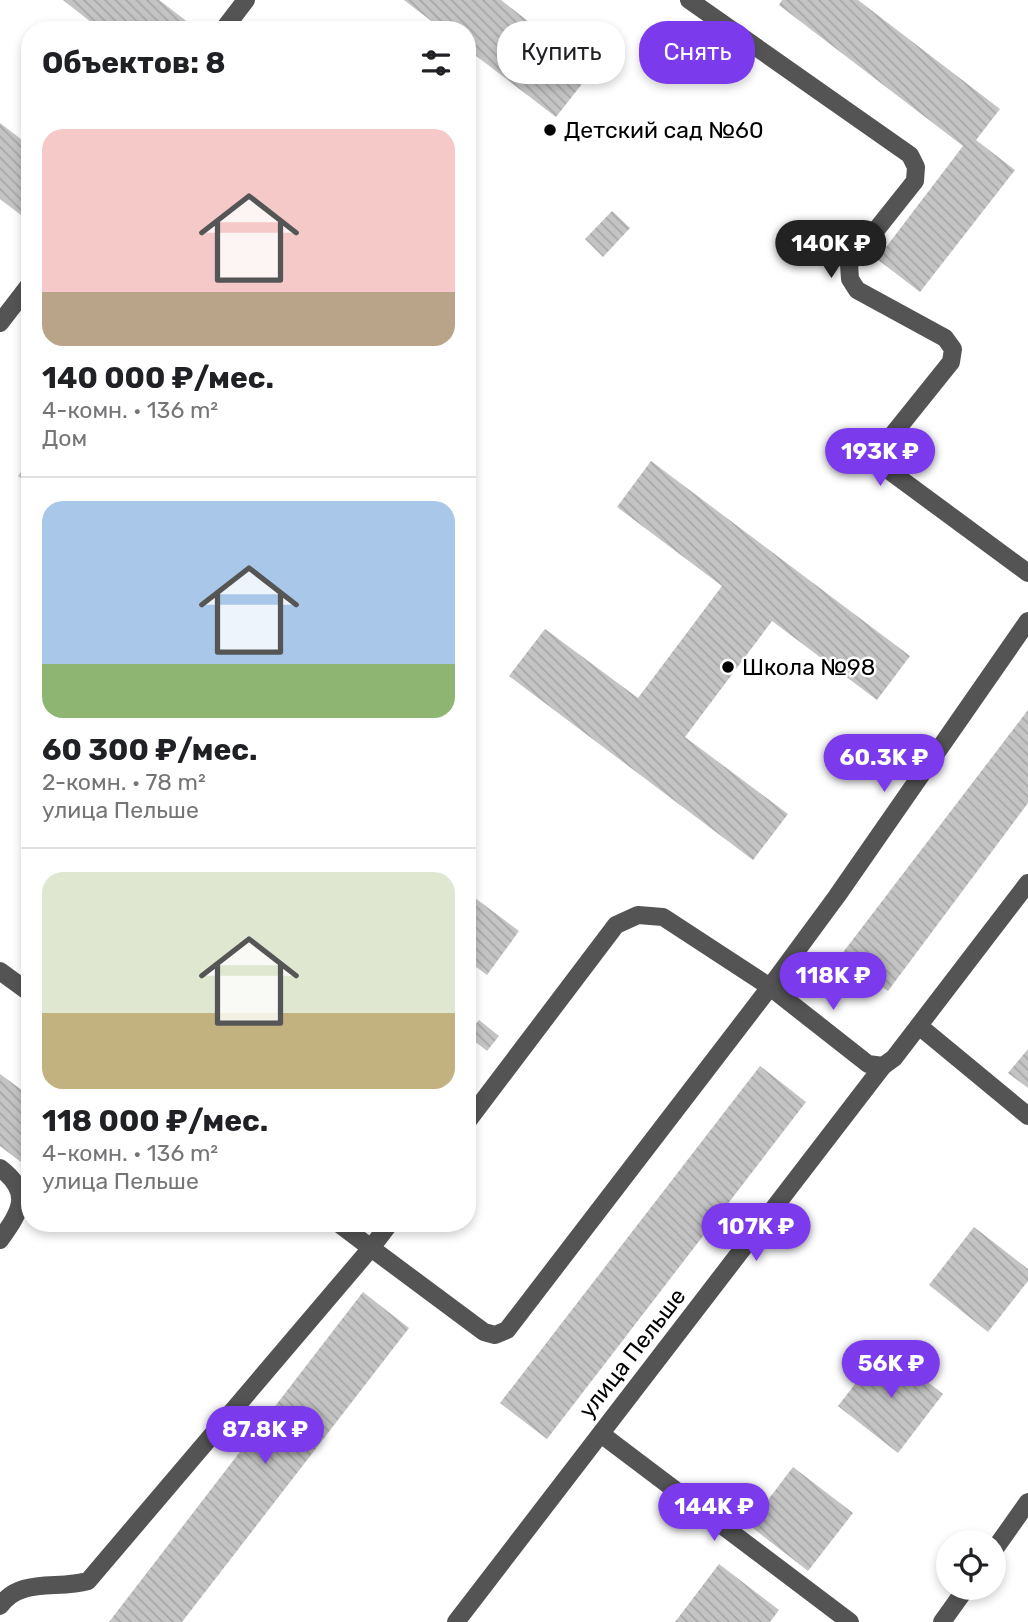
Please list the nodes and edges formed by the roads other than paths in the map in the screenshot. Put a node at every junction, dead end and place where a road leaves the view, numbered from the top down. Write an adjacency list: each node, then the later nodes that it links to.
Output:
1 (246, 0): 3 (street)
2 (689, 0): 6 (street)
3 (230, 21)
4 (21, 296): 5 (street)
5 (0, 323)
6 (1028, 573)
7 (1028, 621): 11 (street)
8 (1028, 883): 12 (street, улица Пельше)
9 (0, 971): 10 (street)
10 (21, 986)
11 (770, 987): 13 (street); 14 (street); 20 (street)
12 (919, 1026): 13 (street, улица Пельше); 15 (street)
13 (883, 1066): 21 (street, улица Пельше)
14 (476, 1110)
15 (1028, 1116)
16 (0, 1168): 19 (street)
17 (350, 1232): 20 (street)
18 (384, 1232): 20 (street)
19 (0, 1240)
20 (372, 1248): 25 (street)
21 (601, 1434): 26 (street, улица Пельше); 27 (street)
22 (1028, 1502): 23 (street)
23 (1006, 1533)
24 (958, 1600): 28 (street)
25 (0, 1606)
26 (456, 1622)
27 (850, 1622)
28 (942, 1622)

